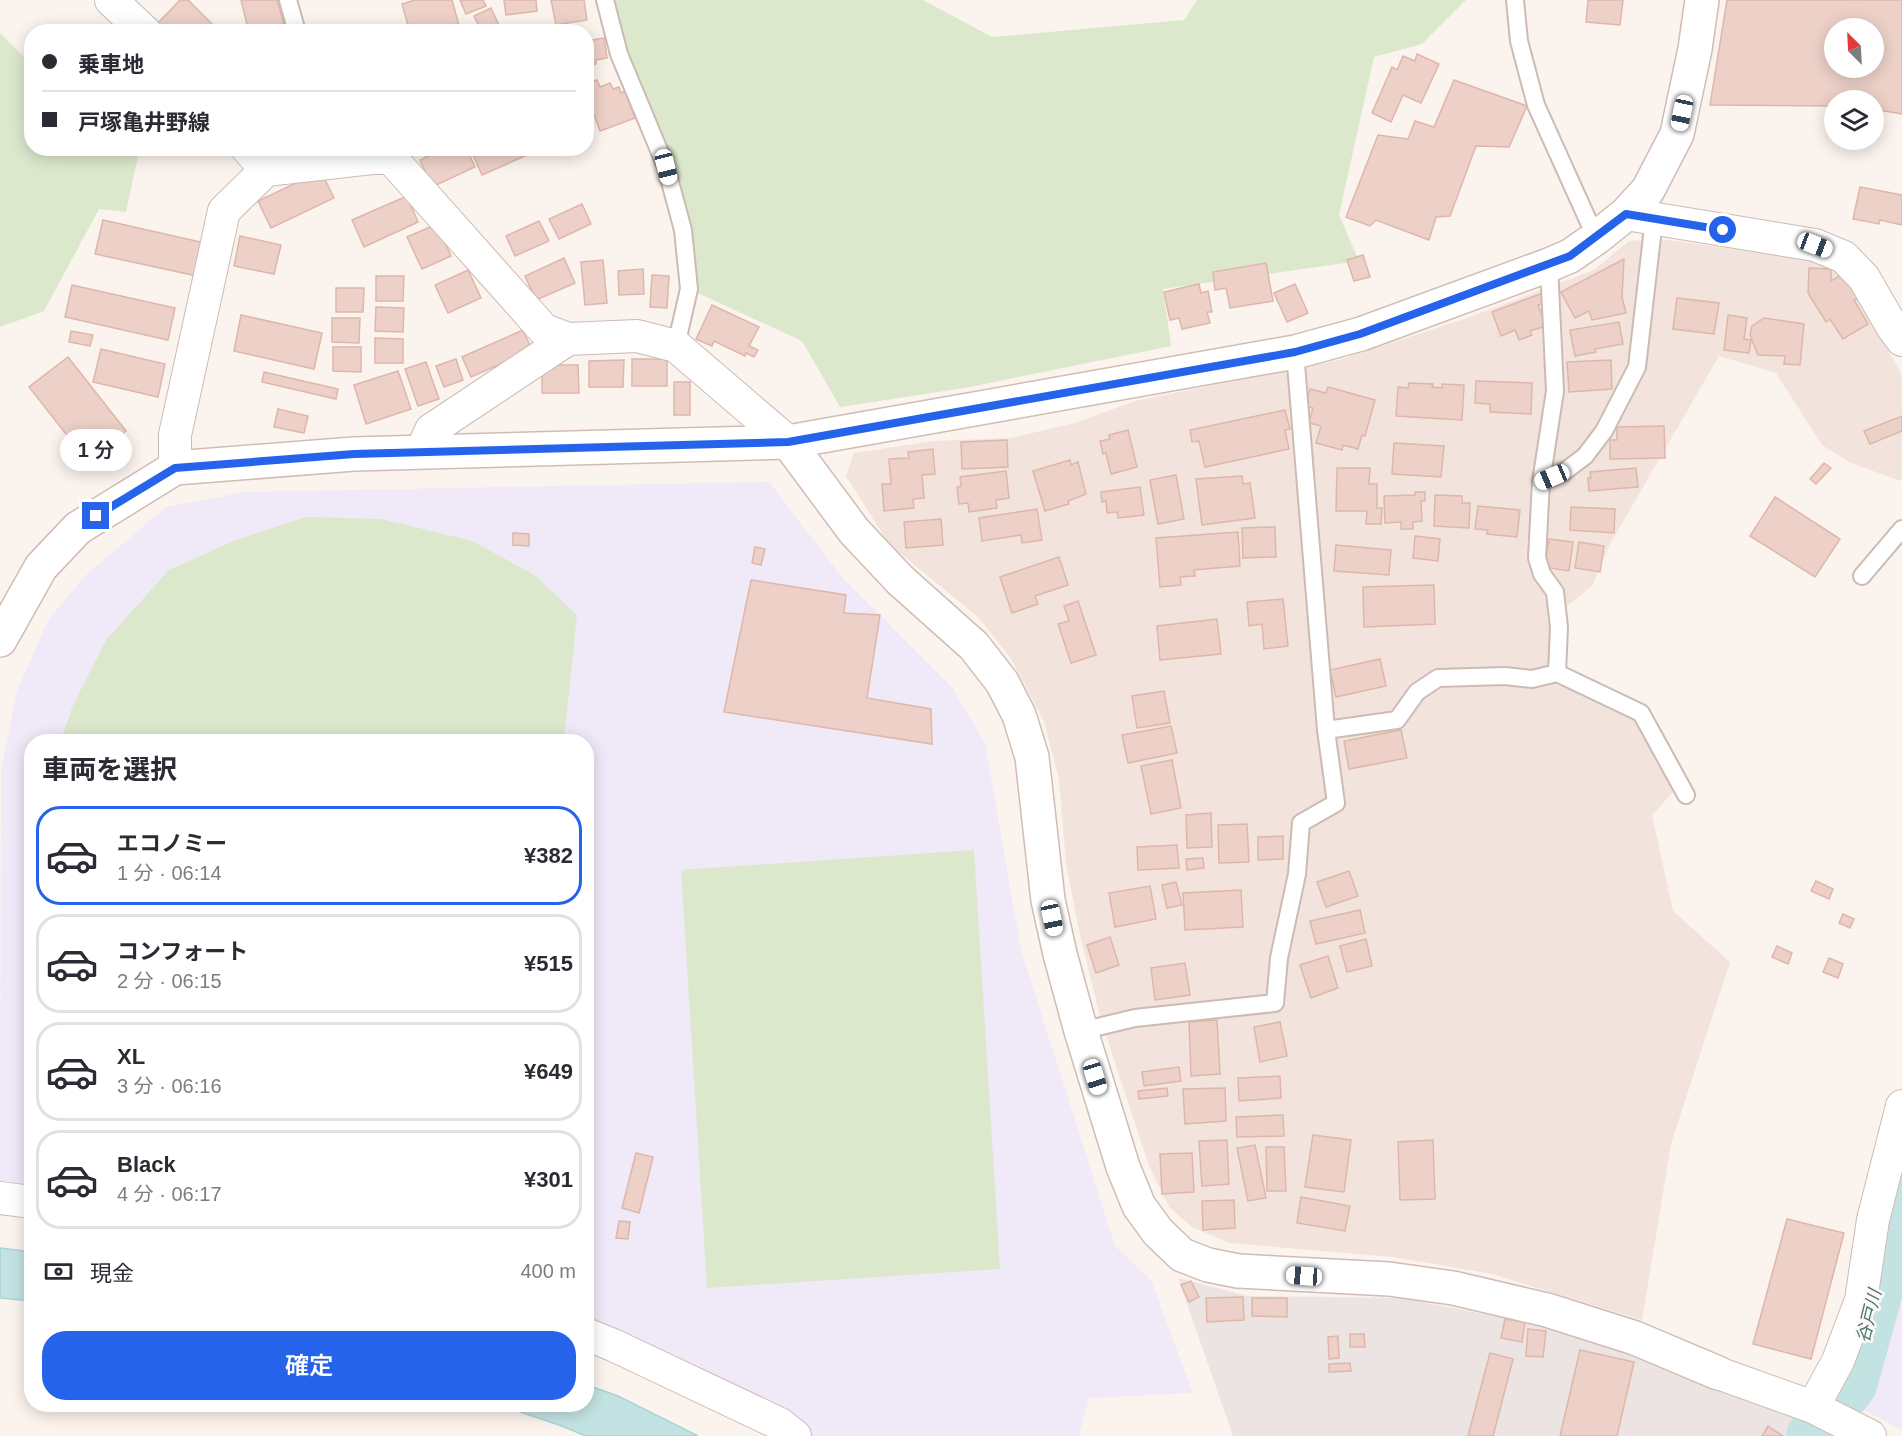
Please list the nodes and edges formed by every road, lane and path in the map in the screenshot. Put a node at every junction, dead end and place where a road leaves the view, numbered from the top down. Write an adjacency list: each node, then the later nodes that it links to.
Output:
1 (111, 0): 6 (street)
2 (288, 0): 7 (lane)
3 (605, 0): 16 (lane)
4 (1515, 0): 12 (lane)
5 (1702, 0): 11 (main road)
6 (136, 24)
7 (295, 24)
8 (313, 156): 10 (street)
9 (400, 156): 14 (street)
10 (256, 159): 20 (street)
11 (1640, 216): 12 (main road); 15 (street); 21 (lane)
12 (1596, 238): 13 (main road)
13 (1549, 265): 17 (main road); 21 (lane)
14 (568, 339): 16 (street); 19 (street)
15 (1902, 340)
16 (676, 346): 18 (street)
17 (1295, 352): 18 (main road); 26 (lane)
18 (788, 442): 19 (main road); 28 (main road)
19 (421, 452): 20 (main road)
20 (175, 468): 24 (main road)
21 (1541, 482): 25 (lane)
22 (1902, 529): 23 (lane)
23 (1862, 576)
24 (0, 640)
25 (1557, 673): 26 (lane); 27 (lane)
26 (1326, 730): 28 (lane)
27 (1686, 795)
28 (1081, 1031): 33 (main road)
29 (1902, 1106): 34 (street)
30 (0, 1198): 31 (street)
31 (24, 1201)
32 (594, 1337): 35 (street)
33 (1718, 1373): 34 (street)
34 (1843, 1425)
35 (795, 1436)

